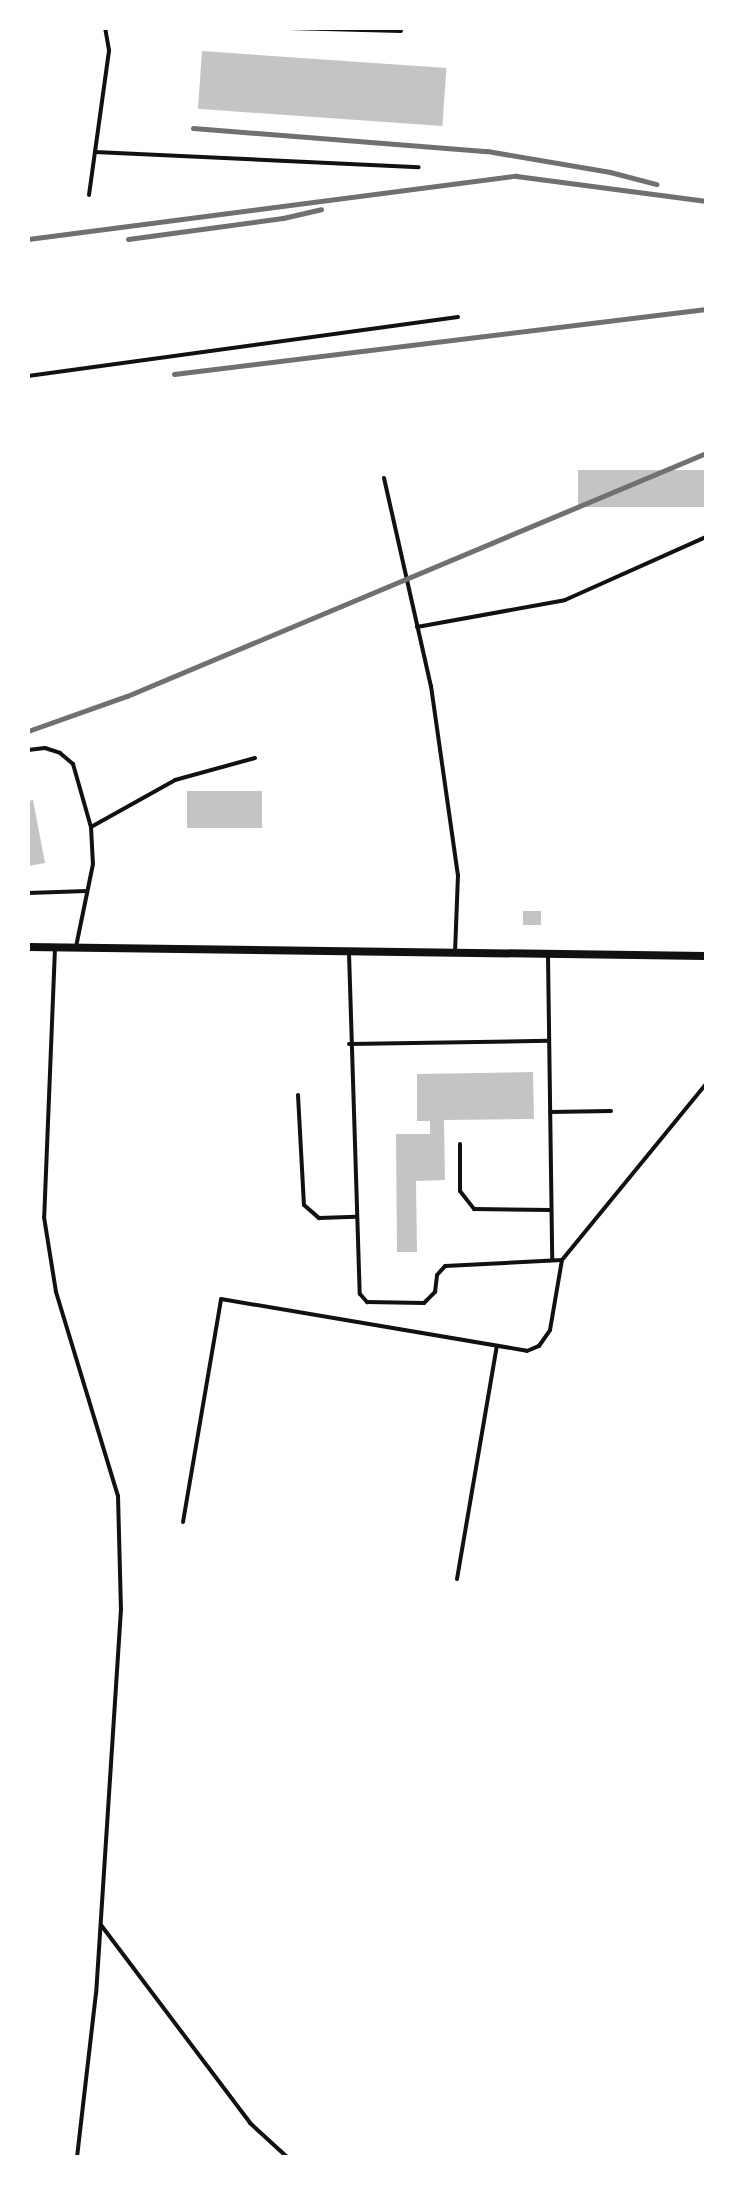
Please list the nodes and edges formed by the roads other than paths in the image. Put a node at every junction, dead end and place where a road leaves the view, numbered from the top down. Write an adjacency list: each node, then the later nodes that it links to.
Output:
1 (105, 28): 4 (lane)
2 (288, 28): 3 (lane)
3 (401, 31)
4 (95, 152): 5 (lane); 6 (lane)
5 (419, 167)
6 (89, 195)
7 (458, 317): 8 (lane)
8 (28, 376)
9 (384, 478): 11 (lane)
10 (706, 537): 11 (lane)
11 (417, 627): 21 (lane)
12 (28, 750): 14 (lane)
13 (255, 758): 14 (lane)
14 (91, 827): 15 (lane)
15 (87, 891): 16 (lane); 19 (lane)
16 (28, 893)
17 (28, 947): 18 (street)
18 (55, 947): 19 (street); 38 (lane)
19 (76, 947): 20 (street)
20 (349, 951): 21 (street); 25 (lane)
21 (455, 952): 22 (street)
22 (548, 953): 23 (street); 24 (lane)
23 (706, 956)
24 (549, 1041): 25 (lane); 29 (lane)
25 (349, 1044): 32 (lane)
26 (706, 1084): 34 (lane)
27 (298, 1095): 32 (lane)
28 (611, 1111): 29 (lane)
29 (550, 1112): 31 (lane)
30 (460, 1144): 31 (lane)
31 (551, 1210): 33 (lane)
32 (356, 1217): 33 (lane)
33 (552, 1260): 34 (lane)
34 (562, 1260): 35 (lane)
35 (497, 1346): 36 (lane); 37 (lane)
36 (183, 1522)
37 (457, 1579)
38 (100, 1925): 39 (lane); 40 (lane)
39 (77, 2157)
40 (287, 2157)

